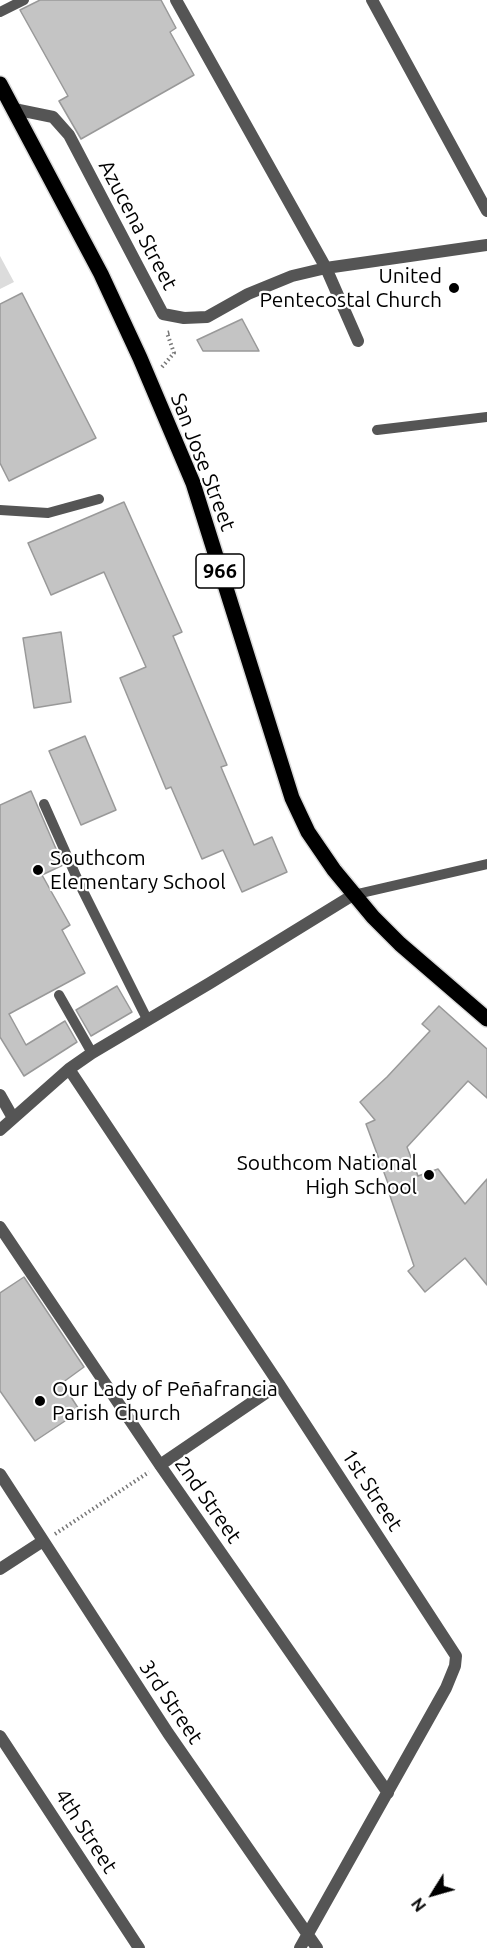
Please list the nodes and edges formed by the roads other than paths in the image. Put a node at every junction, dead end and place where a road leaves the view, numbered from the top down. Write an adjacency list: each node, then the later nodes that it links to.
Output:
1 (24, 0): 4 (lane)
2 (176, 0): 9 (street)
3 (372, 0): 7 (street)
4 (0, 12)
5 (0, 84): 6 (main road, San Jose Street / 966)
6 (14, 109): 9 (street, Azucena Street); 17 (main road, San Jose Street / 966)
7 (487, 212)
8 (487, 245): 9 (street, Azucena Street)
9 (326, 268): 10 (street)
10 (358, 341)
11 (487, 417): 12 (lane)
12 (377, 430)
13 (99, 499): 14 (lane)
14 (0, 510)
15 (44, 804): 19 (lane)
16 (487, 864): 17 (lane)
17 (353, 895): 19 (street); 20 (main road, San Jose Street / 966)
18 (59, 994): 21 (lane)
19 (147, 1019): 21 (street)
20 (487, 1019)
21 (92, 1053): 22 (street)
22 (69, 1069): 24 (street); 27 (street, 1st Street)
23 (0, 1095): 24 (street)
24 (13, 1118): 25 (street)
25 (0, 1130)
26 (0, 1227): 28 (street, 2nd Street)
27 (279, 1384): 28 (street); 33 (street, 1st Street)
28 (160, 1465): 33 (street, 2nd Street)
29 (0, 1474): 30 (street, 3rd Street)
30 (43, 1541): 31 (street); 34 (street, 3rd Street)
31 (0, 1569)
32 (0, 1736): 35 (street, 4th Street)
33 (388, 1793): 34 (street, 1st Street)
34 (308, 1935): 36 (street, 1st Street); 37 (street, 3rd Street)
35 (139, 1948)
36 (300, 1948)
37 (317, 1948)

